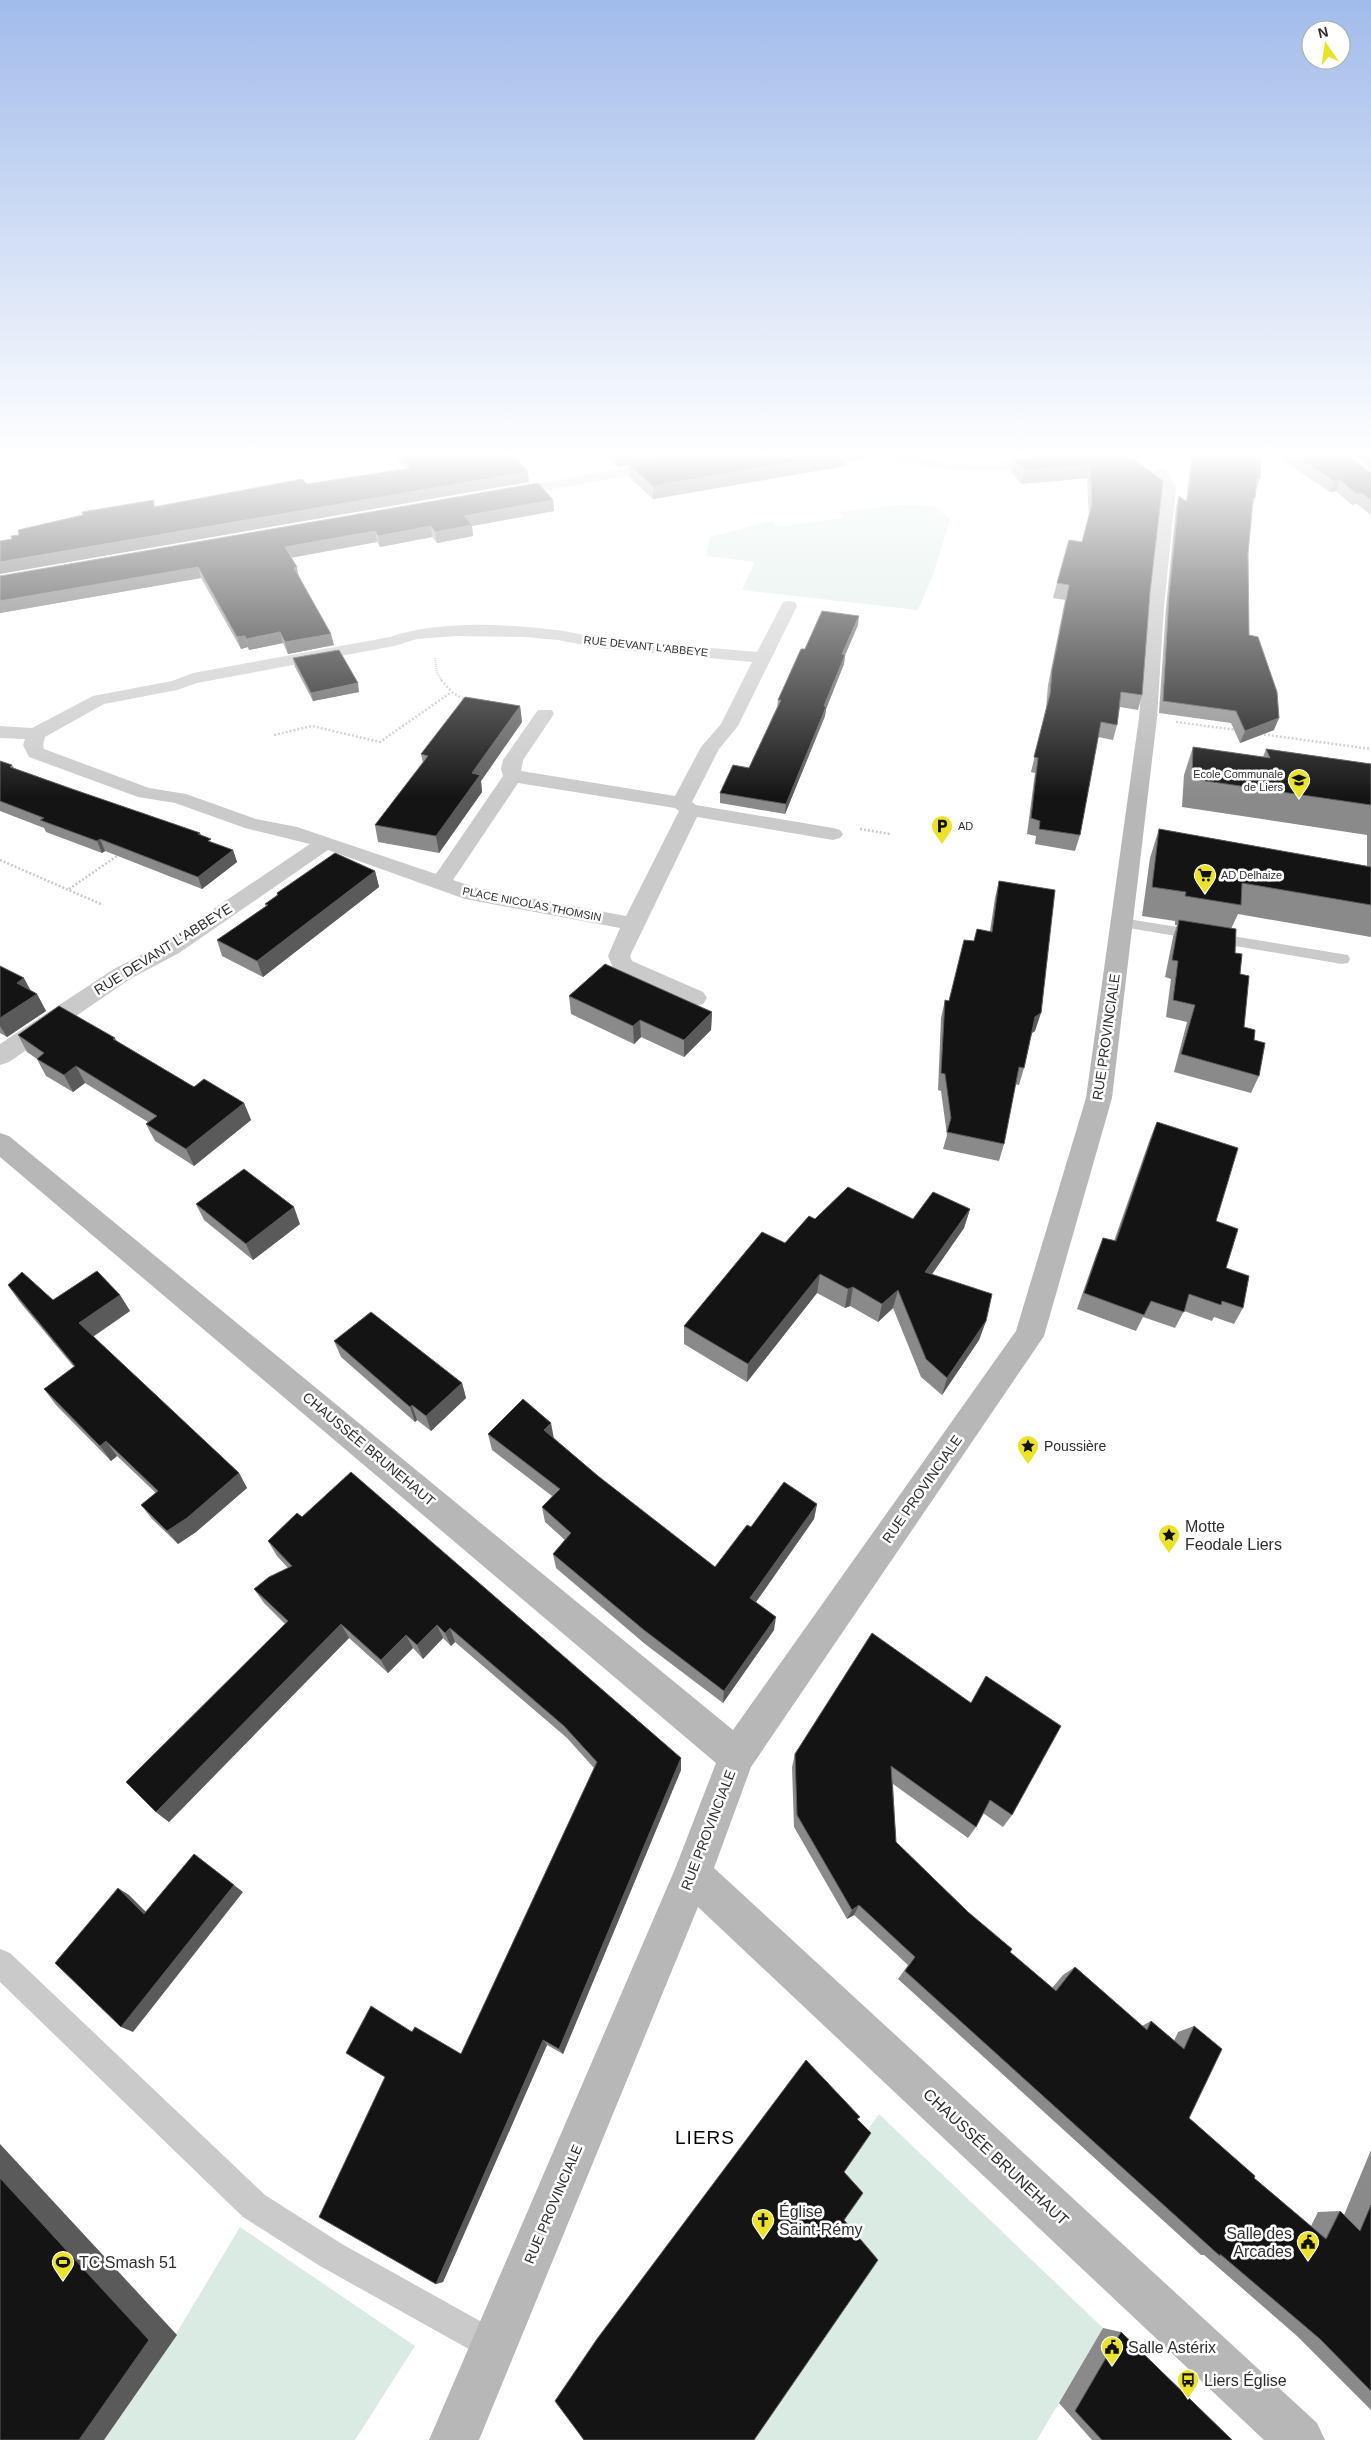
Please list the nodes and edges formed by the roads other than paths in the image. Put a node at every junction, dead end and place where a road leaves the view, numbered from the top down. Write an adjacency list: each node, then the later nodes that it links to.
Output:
1 (1160, 570): 12 (main road, RUE PROVINCIALE)
2 (789, 606): 3 (street)
3 (764, 658): 6 (street, RUE DEVANT L'ABBEYE); 8 (street)
4 (545, 714): 7 (street, PLACE NICOLAS THOMSIN)
5 (0, 732): 6 (street)
6 (36, 734): 10 (street)
7 (513, 776): 8 (street); 11 (street, PLACE NICOLAS THOMSIN)
8 (686, 807): 9 (street); 13 (street)
9 (833, 834)
10 (326, 842): 11 (street); 16 (street, RUE DEVANT L'ABBEYE)
11 (440, 883): 13 (street, PLACE NICOLAS THOMSIN)
12 (1122, 922): 14 (lane); 18 (main road, RUE PROVINCIALE)
13 (633, 924): 15 (street)
14 (1342, 959)
15 (695, 998)
16 (0, 1056)
17 (0, 1142): 18 (main road, CHAUSSÉE BRUNEHAUT)
18 (737, 1756): 19 (main road, RUE PROVINCIALE)
19 (692, 1874): 21 (main road, RUE PROVINCIALE); 23 (main road, CHAUSSÉE BRUNEHAUT)
20 (0, 1963): 21 (lane)
21 (494, 2346): 22 (main road, RUE PROVINCIALE)
22 (454, 2440)
23 (1300, 2440)

